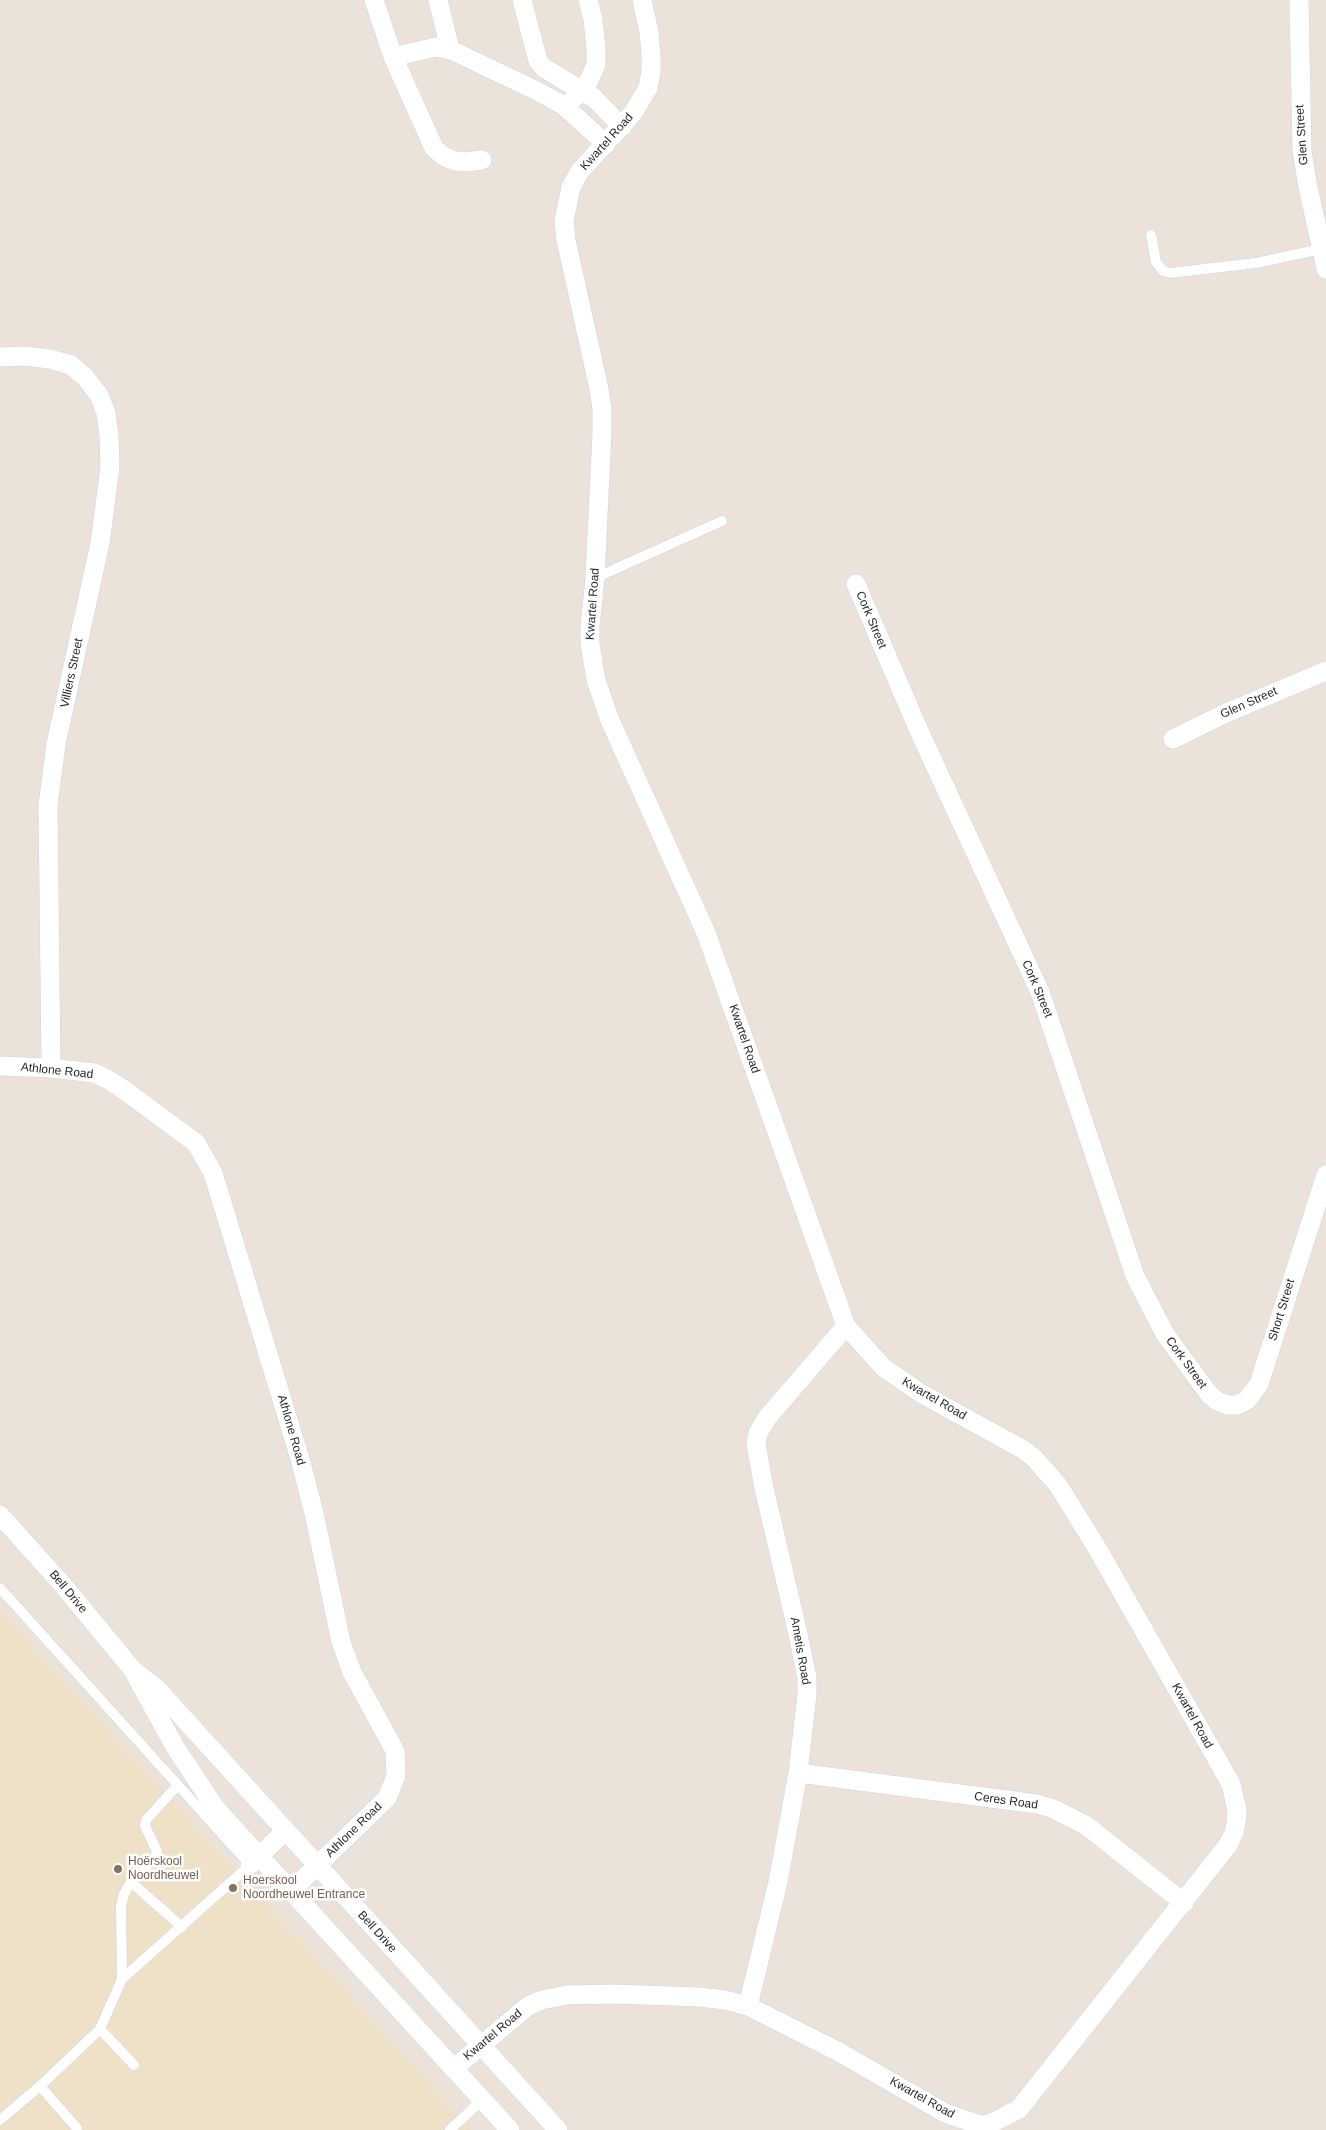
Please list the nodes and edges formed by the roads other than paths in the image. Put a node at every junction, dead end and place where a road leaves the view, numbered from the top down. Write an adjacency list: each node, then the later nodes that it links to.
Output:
1 (374, 0): 8 (street)
2 (438, 0): 7 (street)
3 (522, 0): 9 (street)
4 (588, 0): 9 (street)
5 (642, 0): 11 (street, Kwartel Road)
6 (1299, 0): 15 (street, Glen Street)
7 (450, 49): 8 (street); 10 (street)
8 (393, 57): 13 (street)
9 (584, 91): 10 (street); 11 (street)
10 (563, 105): 12 (street)
11 (622, 126): 12 (street, Kwartel Road)
12 (606, 144): 19 (street, Kwartel Road)
13 (482, 160)
14 (1151, 236): 15 (lane)
15 (1321, 249): 16 (street, Glen Street)
16 (1326, 269)
17 (0, 357): 24 (street, Villiers Street)
18 (722, 521): 19 (lane)
19 (595, 578): 26 (street, Kwartel Road)
20 (856, 584): 27 (street, Cork Street)
21 (1326, 671): 22 (street, Glen Street)
22 (1173, 739)
23 (0, 1066): 24 (street, Athlone Road)
24 (51, 1068): 35 (street, Athlone Road)
25 (1326, 1175): 27 (street, Short Street)
26 (846, 1326): 31 (street, Ametis Road); 38 (street, Kwartel Road)
27 (1209, 1394)
28 (0, 1516): 30 (street, Bell Drive)
29 (0, 1588): 32 (lane)
30 (133, 1670): 33 (street, Bell Drive); 34 (street, Bell Drive)
31 (798, 1774): 38 (street, Ceres Road); 41 (street, Ametis Road)
32 (177, 1786): 34 (lane); 36 (lane)
33 (286, 1831): 34 (street); 35 (street, Bell Drive)
34 (255, 1860): 37 (street, Bell Drive); 39 (lane)
35 (317, 1866): 37 (street, Athlone Road); 43 (street, Bell Drive)
36 (130, 1882): 39 (lane); 40 (lane)
37 (291, 1891): 45 (street, Bell Drive)
38 (1184, 1903): 41 (street, Kwartel Road)
39 (182, 1927): 40 (lane)
40 (122, 1979): 42 (lane)
41 (748, 2006): 43 (street, Kwartel Road)
42 (100, 2029): 44 (lane); 46 (lane)
43 (480, 2045): 45 (street, Kwartel Road); 52 (street, Bell Drive)
44 (134, 2065)
45 (453, 2069): 47 (street, Bell Drive)
46 (40, 2086): 48 (lane); 49 (lane)
47 (482, 2100): 50 (lane); 51 (street, Bell Drive)
48 (0, 2120)
49 (77, 2128)
50 (450, 2130)
51 (510, 2130)
52 (558, 2130)

